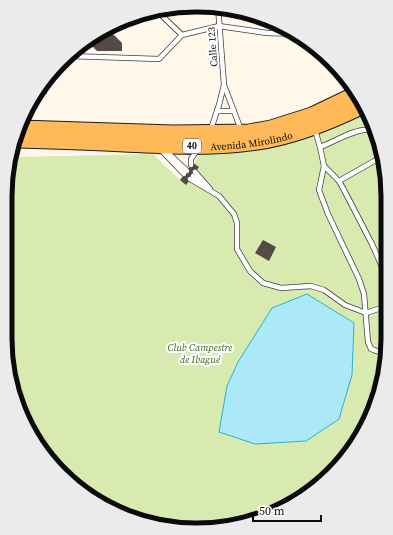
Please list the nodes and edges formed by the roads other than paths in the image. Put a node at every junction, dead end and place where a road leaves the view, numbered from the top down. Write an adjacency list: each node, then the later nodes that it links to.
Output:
1 (218, 14): 3 (lane, Calle 123)
2 (162, 16): 5 (lane)
3 (219, 26): 4 (lane); 5 (lane); 7 (lane, Calle 123)
4 (282, 33)
5 (182, 35): 6 (lane)
6 (77, 56)
7 (224, 85): 10 (lane, Calle 123); 11 (lane, Calle 123)
8 (351, 96): 15 (main road, Avenida Mirolindo / 40)
9 (358, 108): 12 (main road, Avenida Mirolindo / 40)
10 (217, 111): 11 (lane); 16 (lane, Calle 123)
11 (234, 111): 15 (lane, Calle 123)
12 (314, 127): 19 (main road, Avenida Mirolindo / 40); 20 (lane)
13 (25, 128): 16 (main road, Avenida Mirolindo / 40)
14 (368, 130): 20 (lane)
15 (242, 132): 16 (main road, Avenida Mirolindo / 40)
16 (210, 133)
17 (21, 140): 18 (main road, Avenida Mirolindo / 40)
18 (158, 146): 19 (main road, Avenida Mirolindo / 40); 23 (lane); 23 (lane)
19 (200, 146): 21 (lane)
20 (320, 147): 25 (lane)
21 (191, 159): 23 (lane); 24 (lane)
22 (377, 159): 26 (lane)
23 (177, 162)
24 (191, 166)
25 (324, 166): 26 (lane); 30 (lane)
26 (339, 181): 28 (lane)
27 (212, 192): 27 (lane); 30 (lane)
28 (381, 264)
29 (381, 308): 30 (lane)
30 (366, 313): 31 (lane)
31 (381, 352)

